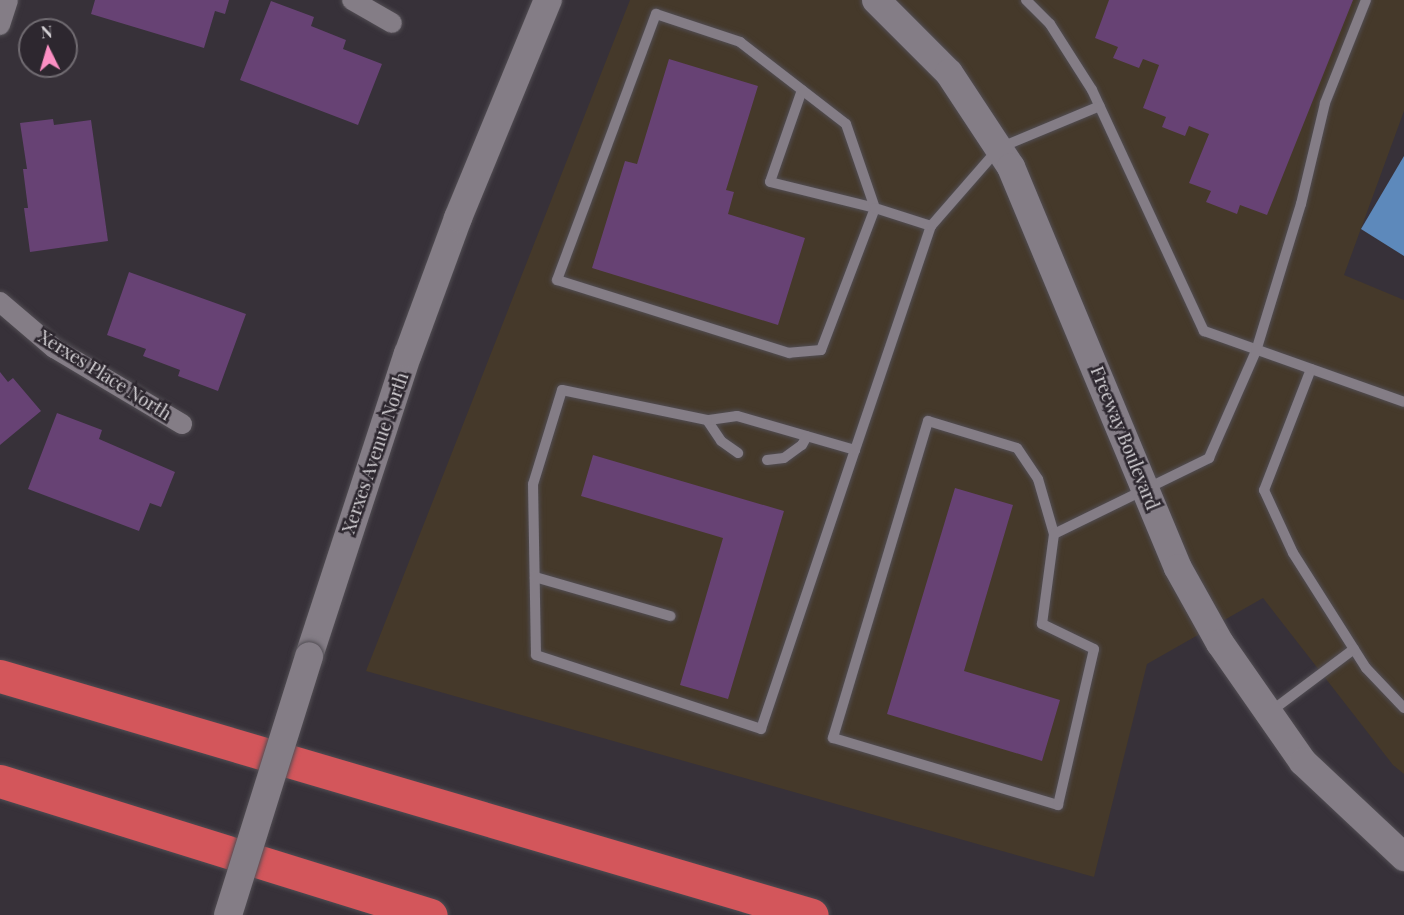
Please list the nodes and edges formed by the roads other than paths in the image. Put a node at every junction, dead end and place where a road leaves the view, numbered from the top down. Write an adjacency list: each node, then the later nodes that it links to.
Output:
1 (8, 0): 8 (street)
2 (352, 0): 7 (street)
3 (548, 0): 34 (street, Xerxes Avenue North, bridge)
4 (876, 0): 11 (street, Freeway Boulevard)
5 (1026, 0): 10 (lane)
6 (1366, 0): 15 (lane)
7 (392, 23)
8 (0, 25)
9 (801, 90): 12 (lane); 12 (lane); 12 (lane)
10 (1100, 106): 11 (lane); 15 (lane)
11 (999, 148): 13 (lane); 24 (street, Freeway Boulevard)
12 (875, 208): 13 (lane)
13 (931, 226): 21 (lane)
14 (0, 302): 19 (street, Xerxes Place North)
15 (1256, 351): 16 (lane); 24 (lane)
16 (1311, 369): 17 (lane); 28 (lane)
17 (1404, 402)
18 (706, 420): 20 (lane); 22 (lane); 26 (lane)
19 (182, 424)
20 (807, 436): 21 (lane); 23 (lane)
21 (855, 450): 26 (lane)
22 (738, 453)
23 (767, 460)
24 (1146, 490): 25 (lane); 31 (street, Freeway Boulevard)
25 (1054, 534): 25 (lane)
26 (535, 577): 27 (lane)
27 (670, 616)
28 (1354, 649): 30 (lane); 31 (lane)
29 (0, 676): 36 (highway)
30 (1404, 708)
31 (1266, 715): 33 (street, Freeway Boulevard)
32 (0, 781): 35 (highway)
33 (1404, 857)
34 (228, 915)
35 (431, 915)
36 (812, 915)

